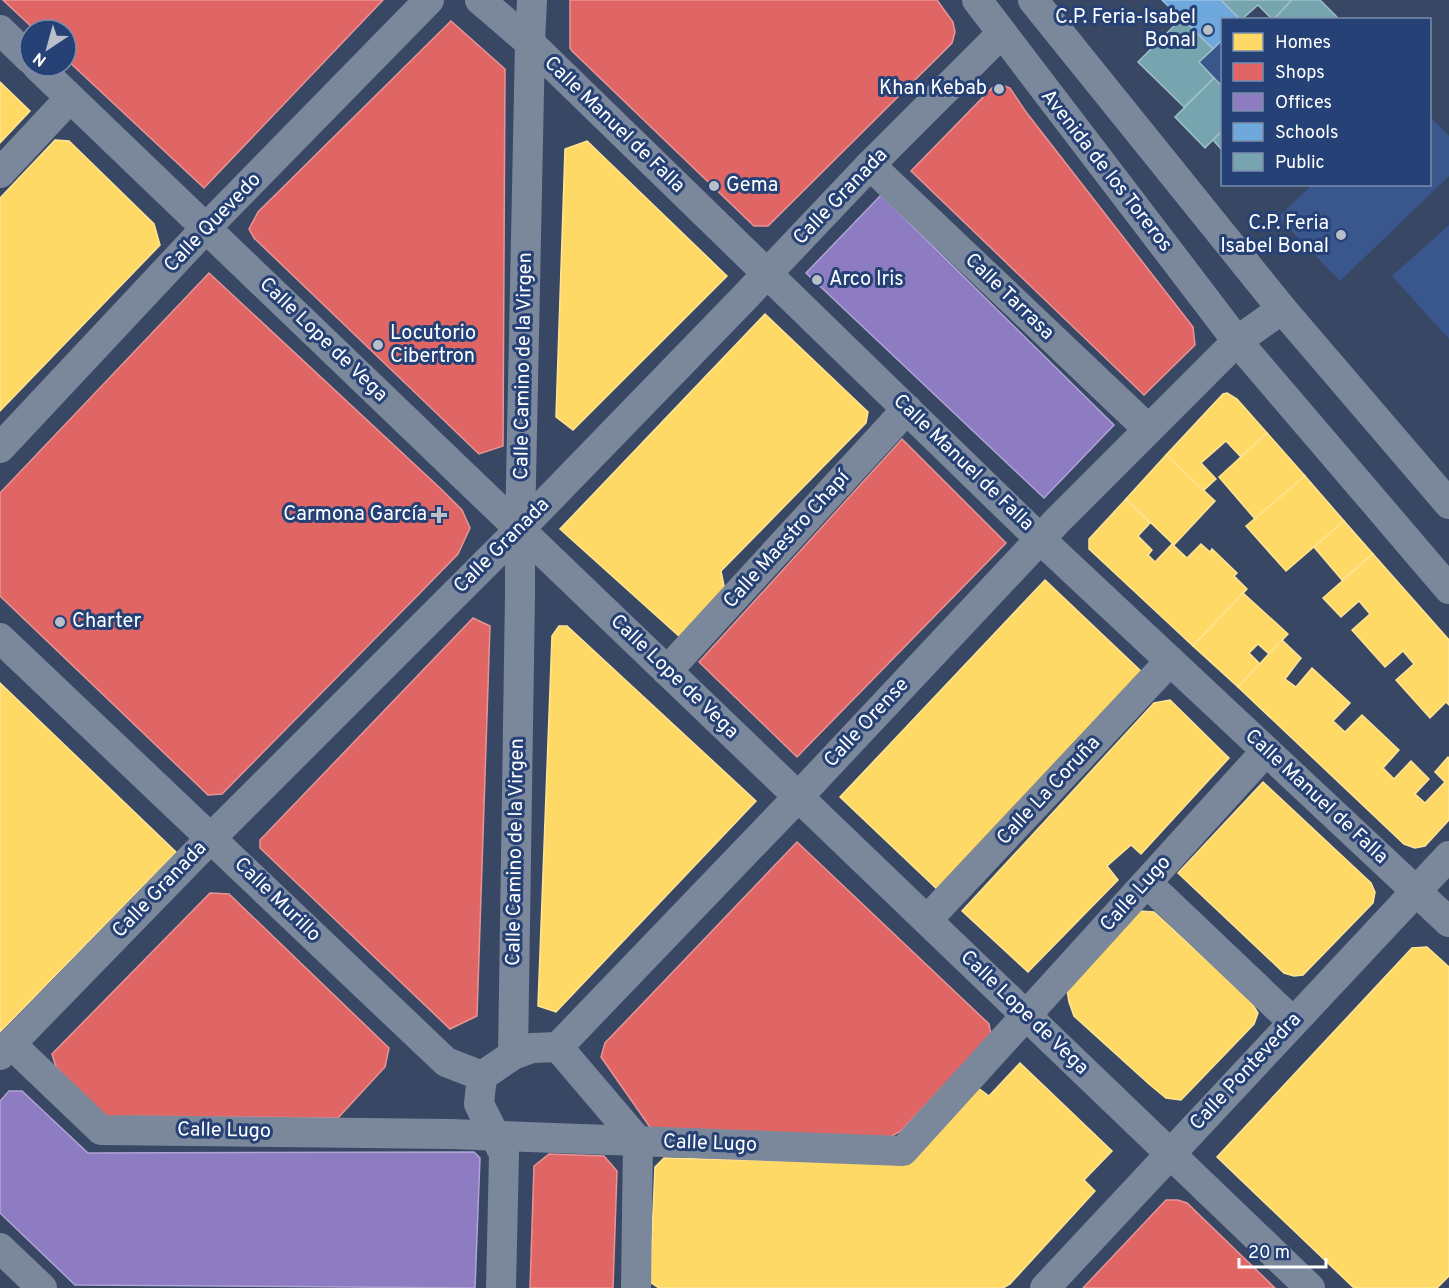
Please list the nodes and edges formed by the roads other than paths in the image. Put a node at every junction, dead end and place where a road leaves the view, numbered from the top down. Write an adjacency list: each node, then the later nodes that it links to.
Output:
1 (429, 0): 14 (street, Calle Quevedo)
2 (480, 0): 8 (street, Calle Manuel de Falla)
3 (532, 0): 8 (street, Calle Camino de la Virgen)
4 (977, 0): 7 (street, Avenida de los Toreros)
5 (1035, 2): 16 (street)
6 (0, 30): 9 (street)
7 (1002, 33): 12 (street, Calle Granada); 17 (street, Avenida de los Toreros)
8 (530, 43): 15 (street, Calle Manuel de Falla); 22 (street, Calle Camino de la Virgen)
9 (18, 47)
10 (49, 78): 11 (street, Calle Lope de Vega)
11 (70, 98): 13 (street); 14 (street, Calle Lope de Vega)
12 (870, 165): 15 (street, Calle Granada); 19 (street, Calle Tarrasa)
13 (0, 173)
14 (206, 228): 20 (street, Calle Quevedo); 22 (street, Calle Lope de Vega)
15 (767, 274): 18 (street, Calle Manuel de Falla); 22 (street, Calle Granada)
16 (1282, 309): 17 (street); 21 (street)
17 (1237, 341): 19 (street, Calle Orense); 24 (street, Avenida de los Toreros)
18 (907, 409): 23 (street, Calle Manuel de Falla); 27 (street, Calle Maestro Chapí)
19 (1148, 429): 23 (street, Calle Orense)
20 (0, 448)
21 (1449, 504)
22 (519, 529): 27 (street, Calle Lope de Vega); 30 (street, Calle Granada); 40 (street, Calle Camino de la Virgen)
23 (1040, 538): 26 (street, Calle Manuel de Falla); 29 (street, Calle Orense)
24 (1449, 589)
25 (0, 638): 30 (street, Calle Murillo)
26 (1170, 661): 28 (street, Calle Manuel de Falla); 34 (street, Calle La Coruña)
27 (667, 671): 29 (street, Calle Lope de Vega)
28 (1266, 751): 32 (street, Calle Lugo); 33 (street, Calle Manuel de Falla)
29 (798, 797): 34 (street, Calle Lope de Vega); 38 (street, Calle Orense)
30 (211, 838): 39 (street, Calle Granada); 41 (street, Calle Murillo)
31 (1449, 856): 33 (street, Calle Pontevedra)
32 (1147, 883): 36 (street, Calle Lugo); 37 (street)
33 (1416, 891): 35 (street, Calle Manuel de Falla); 37 (street, Calle Pontevedra)
34 (927, 920): 36 (street, Calle Lope de Vega)
35 (1449, 922)
36 (1026, 1015): 43 (street, Calle Lugo); 44 (street, Calle Lope de Vega)
37 (1293, 1022): 44 (street, Calle Pontevedra)
38 (558, 1047): 40 (street); 43 (street)
39 (5, 1049): 42 (street, Calle Lugo)
40 (513, 1056): 41 (street)
41 (482, 1076): 42 (street)
42 (495, 1136): 43 (street, Calle Lugo); 47 (street)
43 (638, 1141): 48 (street)
44 (1170, 1153): 49 (street, Calle Pontevedra); 50 (street, Calle Lope de Vega)
45 (0, 1248): 46 (street)
46 (42, 1288)
47 (501, 1288)
48 (636, 1288)
49 (1045, 1288)
50 (1310, 1288)

